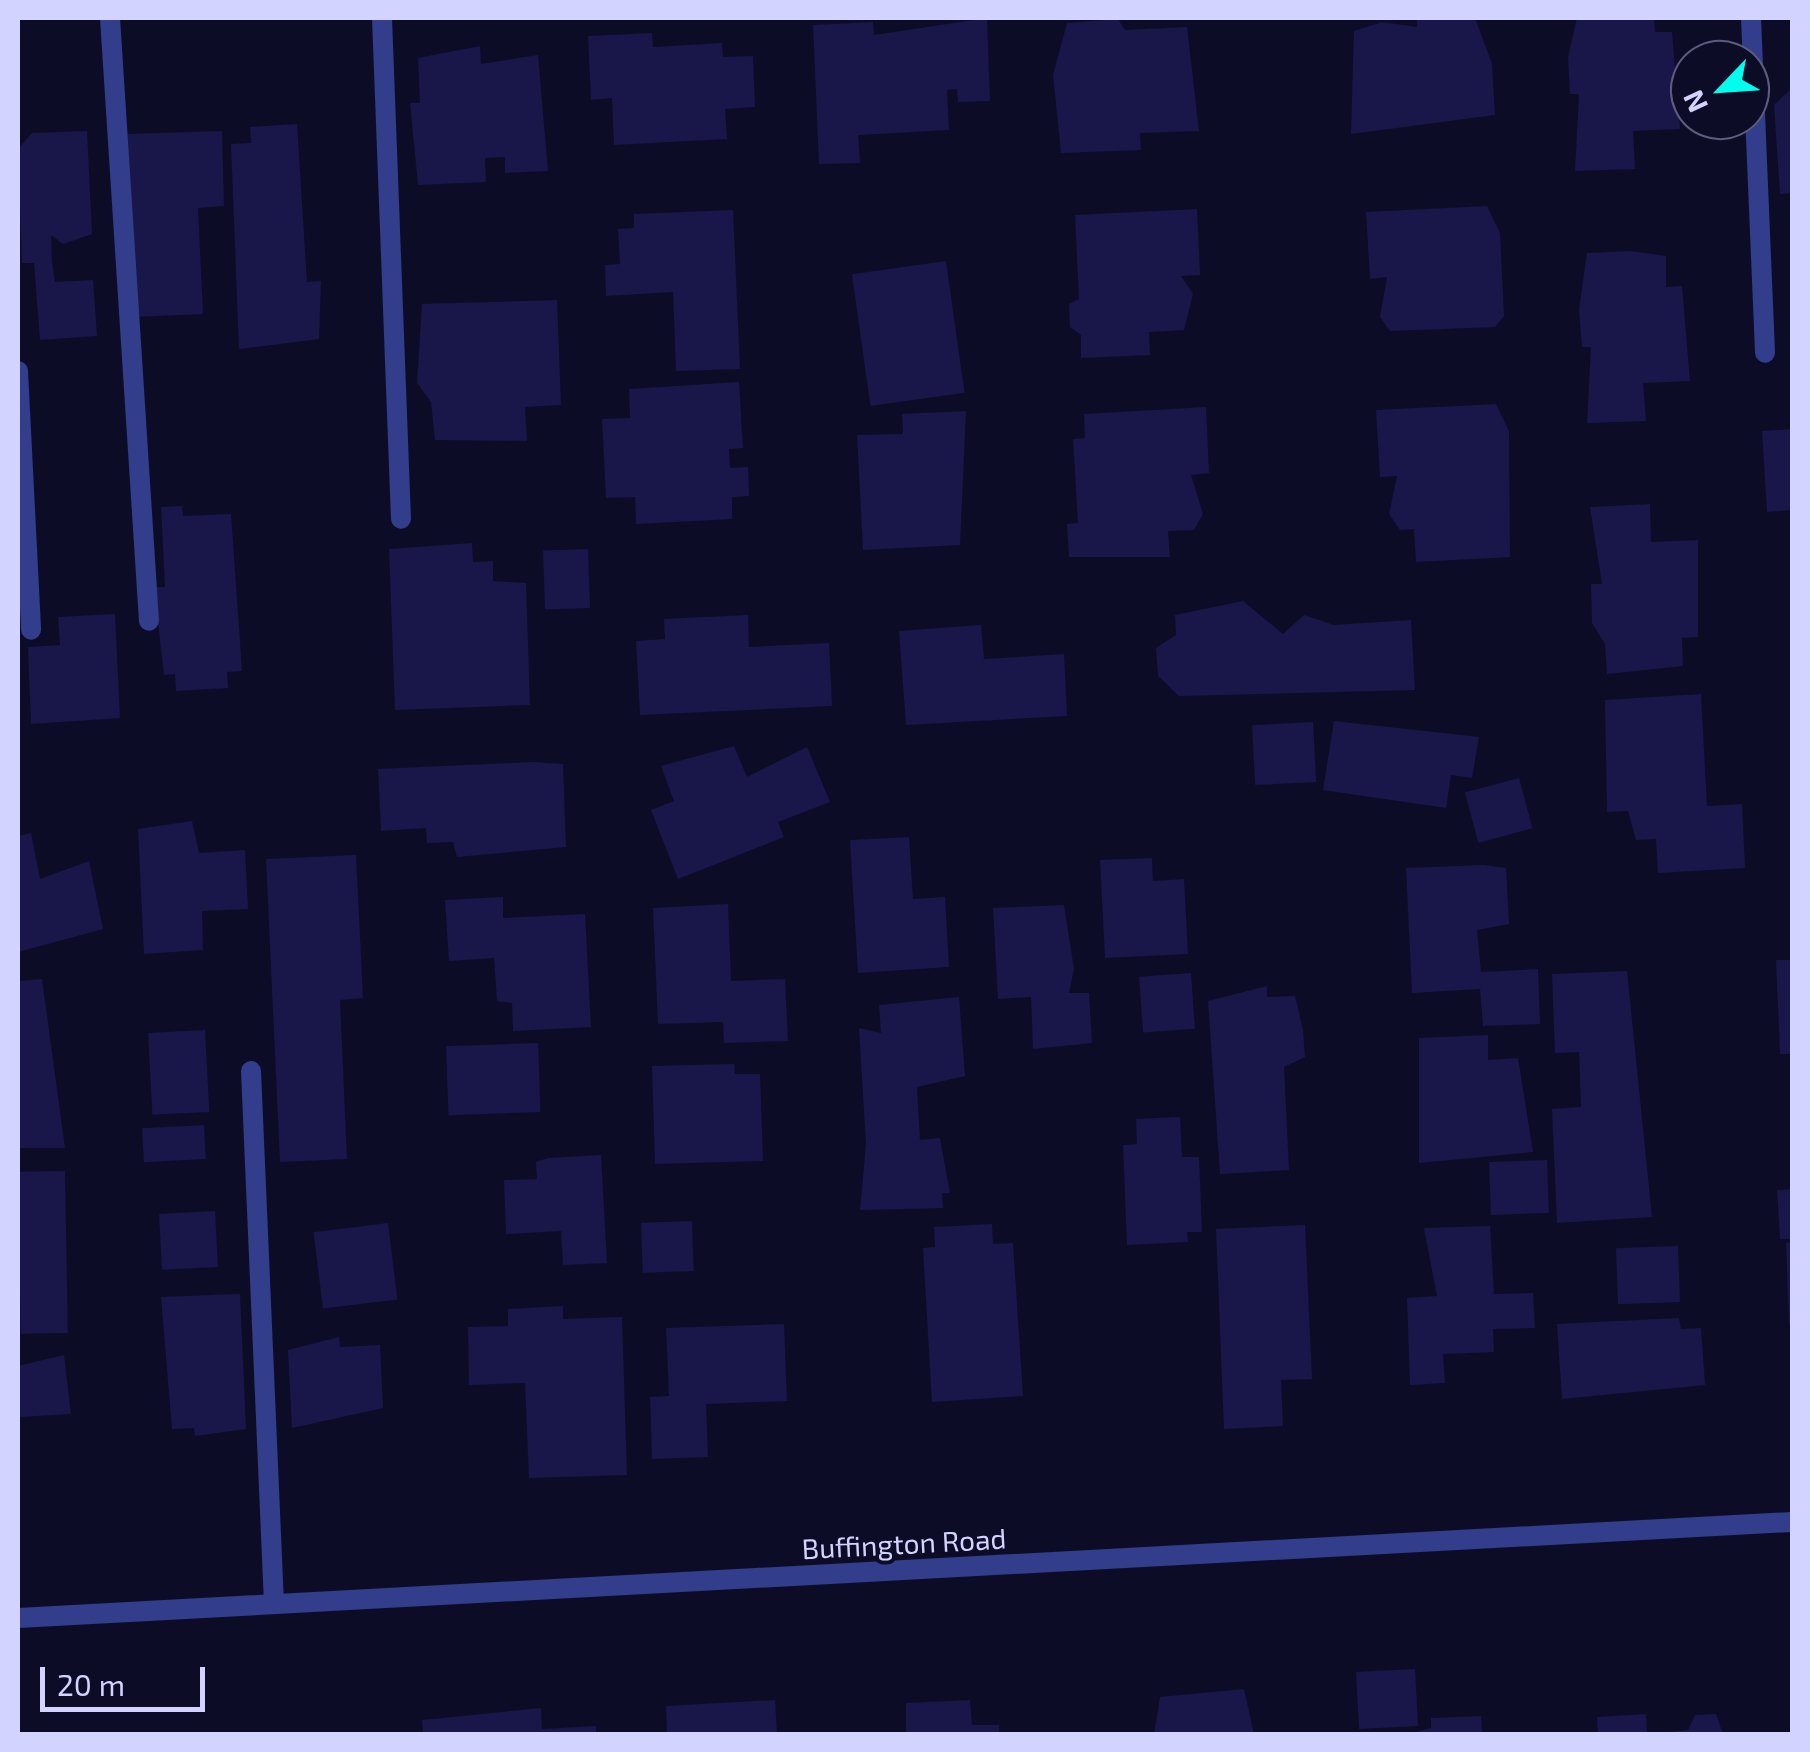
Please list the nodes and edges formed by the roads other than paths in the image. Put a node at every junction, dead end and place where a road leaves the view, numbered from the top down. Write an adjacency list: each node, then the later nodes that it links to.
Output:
1 (110, 18): 7 (street)
2 (382, 18): 6 (street)
3 (1751, 18): 4 (street)
4 (1764, 353)
5 (18, 371): 8 (street)
6 (401, 519)
7 (149, 621)
8 (30, 630)
9 (251, 1071): 11 (street)
10 (1792, 1522): 11 (street, Buffington Road)
11 (274, 1604): 12 (street, Buffington Road)
12 (18, 1618)

